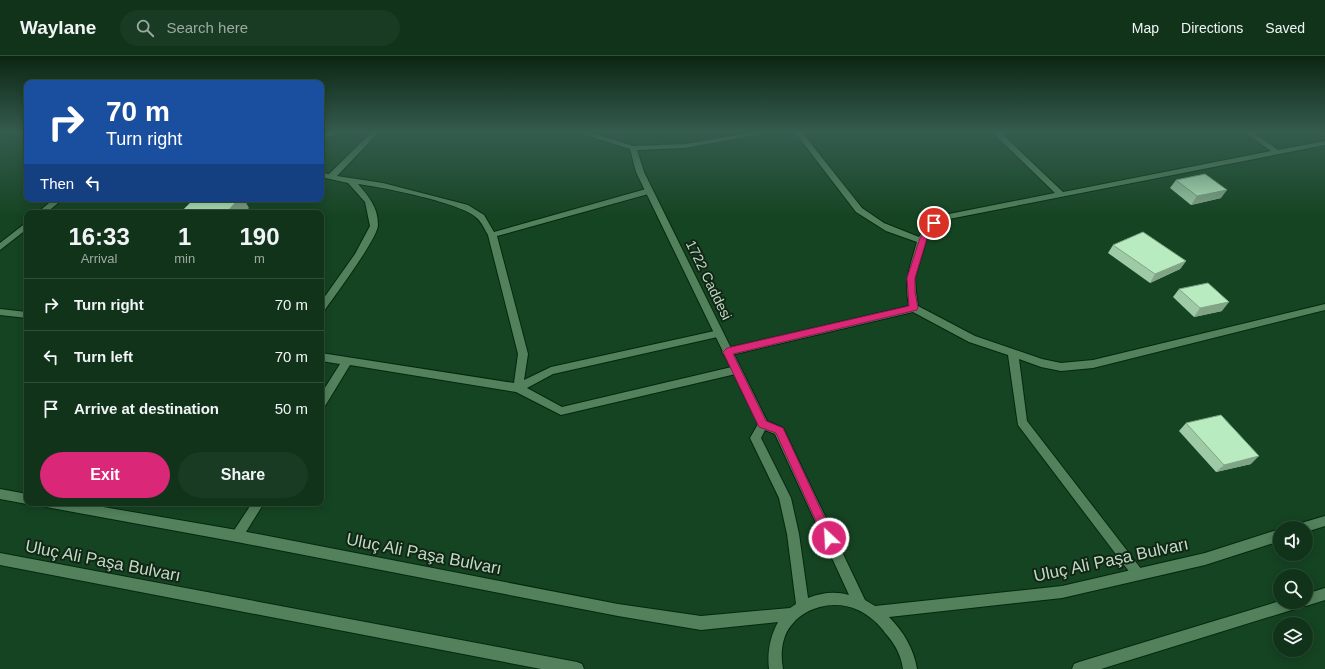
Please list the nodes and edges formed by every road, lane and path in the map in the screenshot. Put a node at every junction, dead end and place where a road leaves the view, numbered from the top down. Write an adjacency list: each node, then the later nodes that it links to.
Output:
1 (348, 160): 7 (street)
2 (636, 160): 9 (street, 1722 Caddesi)
3 (819, 160): 15 (street)
4 (1024, 160): 10 (street)
5 (1239, 160): 10 (street)
6 (324, 175): 7 (street)
7 (332, 176): 8 (street)
8 (351, 181): 14 (street); 17 (street)
9 (649, 191): 14 (street); 22 (street, 1722 Caddesi)
10 (1062, 195): 15 (street)
11 (55, 202): 12 (street)
12 (45, 210)
13 (24, 227): 16 (street)
14 (492, 235): 28 (street)
15 (922, 241): 19 (street)
16 (0, 247)
17 (324, 305)
18 (1325, 307): 24 (street)
19 (914, 308): 23 (street); 24 (street)
20 (0, 312): 21 (street)
21 (24, 316)
22 (719, 334): 23 (street, 1722 Caddesi); 28 (street)
23 (727, 352): 27 (street, 1722 Caddesi)
24 (1013, 353): 40 (street)
25 (324, 358): 26 (street)
26 (348, 362): 28 (street); 29 (street)
27 (736, 370): 28 (street); 30 (street, 1722 Caddesi)
28 (518, 388)
29 (324, 399)
30 (763, 424): 43 (street); 44 (street)
31 (0, 494): 32 (street)
32 (24, 498)
33 (67, 506): 37 (street, Uluç Ali Paşa Bulvarı)
34 (256, 506): 37 (street)
35 (1325, 521): 36 (street)
36 (1313, 525)
37 (237, 536): 47 (street, Uluç Ali Paşa Bulvarı)
38 (1273, 537): 40 (street, Uluç Ali Paşa Bulvarı)
39 (0, 559): 48 (street, Uluç Ali Paşa Bulvarı)
40 (1138, 574): 46 (street, Uluç Ali Paşa Bulvarı)
41 (1325, 594): 42 (street)
42 (1313, 598)
43 (860, 604): 44 (street, Uluç Ali Paşa Bulvarı); 46 (street, Uluç Ali Paşa Bulvarı)
44 (803, 606): 47 (street, Uluç Ali Paşa Bulvarı)
45 (1275, 609): 51 (street)
46 (874, 612): 50 (street, Uluç Ali Paşa Bulvarı)
47 (791, 614): 49 (street, Uluç Ali Paşa Bulvarı)
48 (577, 669)
49 (776, 669)
50 (910, 669)
51 (1079, 669)

